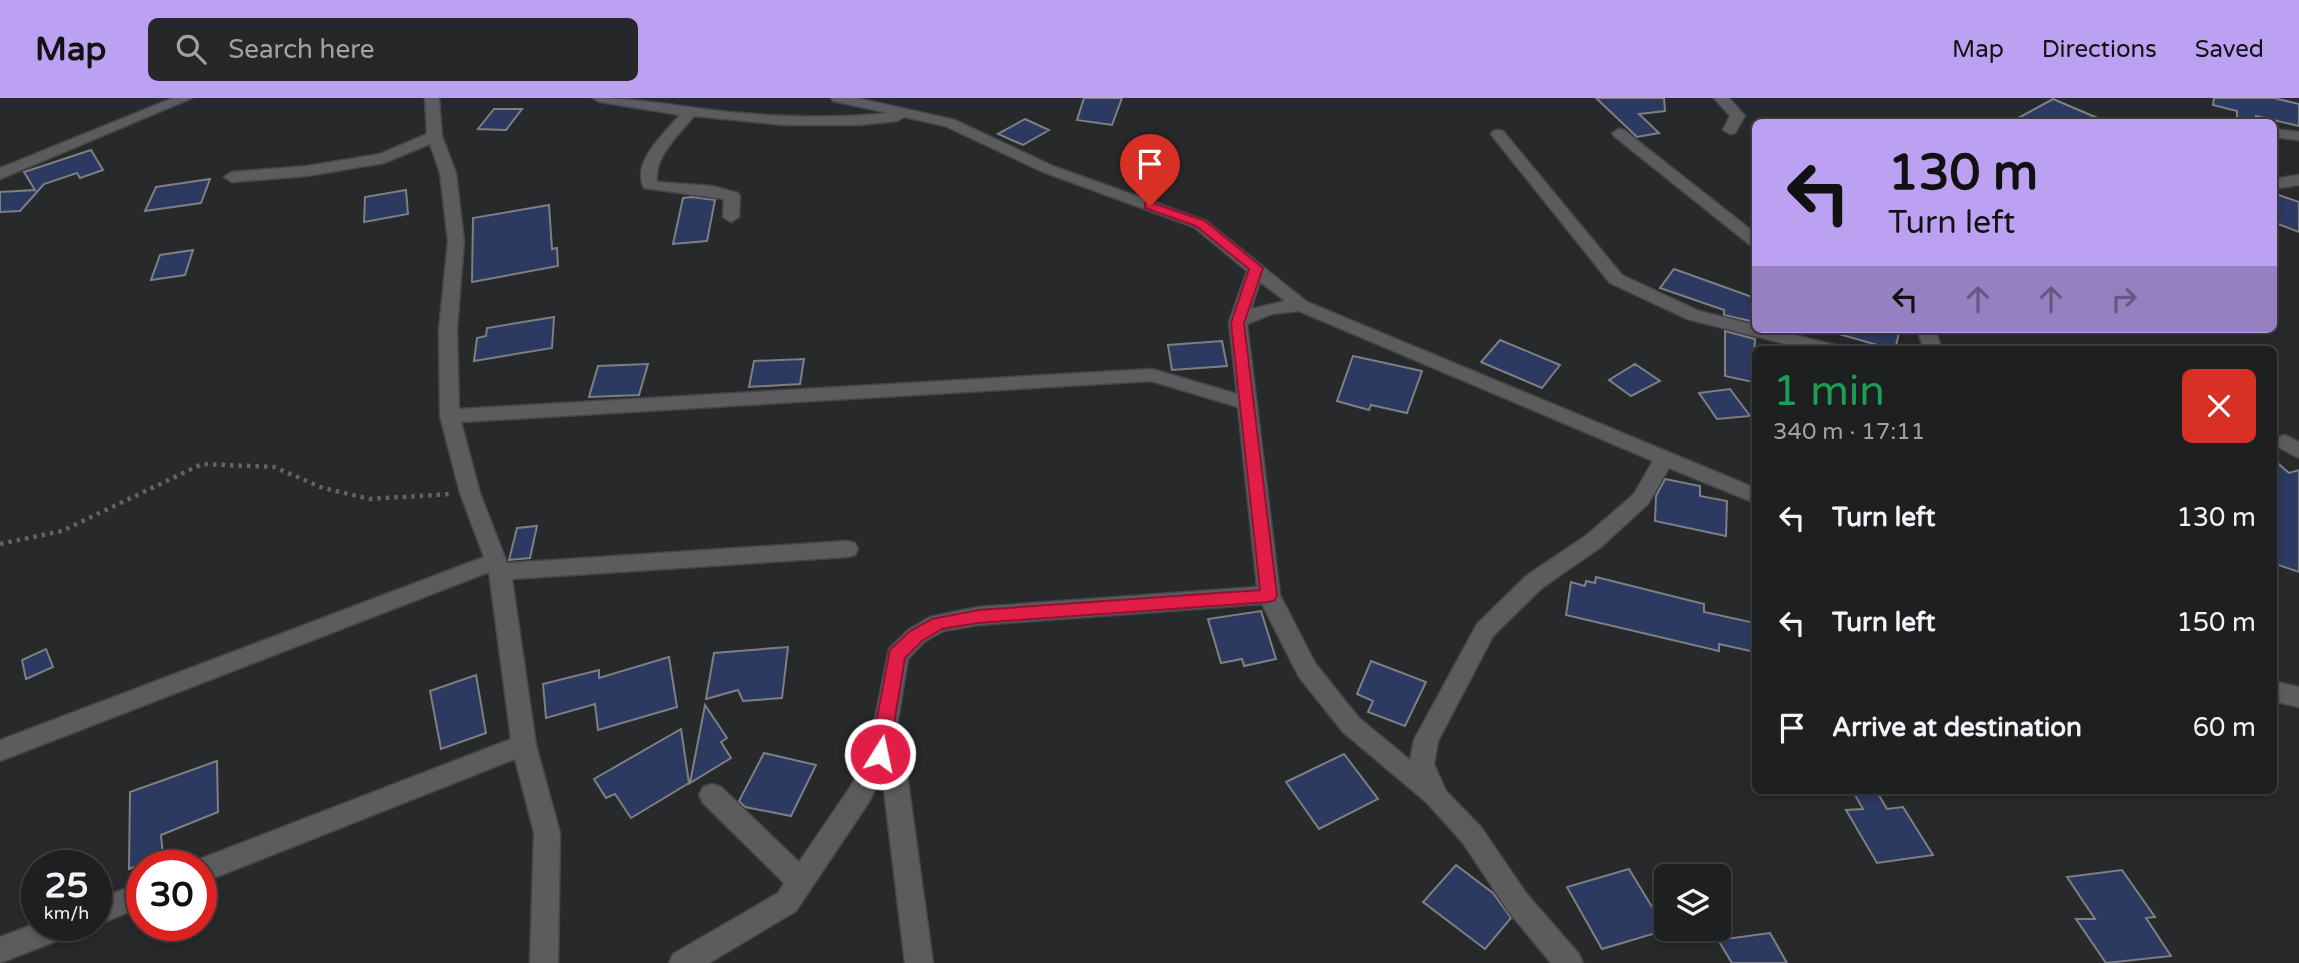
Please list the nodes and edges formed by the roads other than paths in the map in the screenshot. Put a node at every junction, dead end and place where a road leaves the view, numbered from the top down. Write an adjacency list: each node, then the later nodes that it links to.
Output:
1 (185, 98): 14 (street)
2 (432, 98): 12 (street)
3 (600, 98): 6 (street)
4 (838, 98): 7 (street)
5 (1721, 98): 8 (street)
6 (690, 112): 7 (street); 18 (street)
7 (906, 116): 20 (street)
8 (1730, 130)
9 (1619, 132): 19 (street)
10 (2277, 133): 13 (street)
11 (1498, 134): 23 (street)
12 (435, 136): 15 (street); 27 (street)
13 (2299, 136)
14 (0, 174)
15 (232, 177)
16 (2299, 180): 17 (street)
17 (2277, 183)
18 (731, 217)
19 (1752, 239)
20 (1256, 268): 21 (street); 22 (street)
21 (1301, 306): 22 (street); 28 (street)
22 (1238, 323): 26 (street)
23 (1752, 329)
24 (1767, 333): 25 (street)
25 (1817, 346)
26 (1247, 403): 27 (street); 32 (street)
27 (450, 416): 31 (street)
28 (1664, 459): 29 (street); 39 (street)
29 (1752, 495)
30 (847, 549): 31 (street)
31 (497, 566): 35 (street); 36 (street)
32 (1269, 595): 37 (street); 39 (street)
33 (2277, 692): 34 (street)
34 (2299, 697)
35 (524, 745): 40 (street); 44 (street)
36 (0, 751)
37 (880, 754): 41 (street); 46 (street)
38 (712, 795): 41 (street)
39 (1437, 798): 47 (street)
40 (217, 865)
41 (801, 882): 45 (street)
42 (23, 941): 43 (street)
43 (0, 950)
44 (544, 963)
45 (683, 963)
46 (919, 963)
47 (1569, 963)

